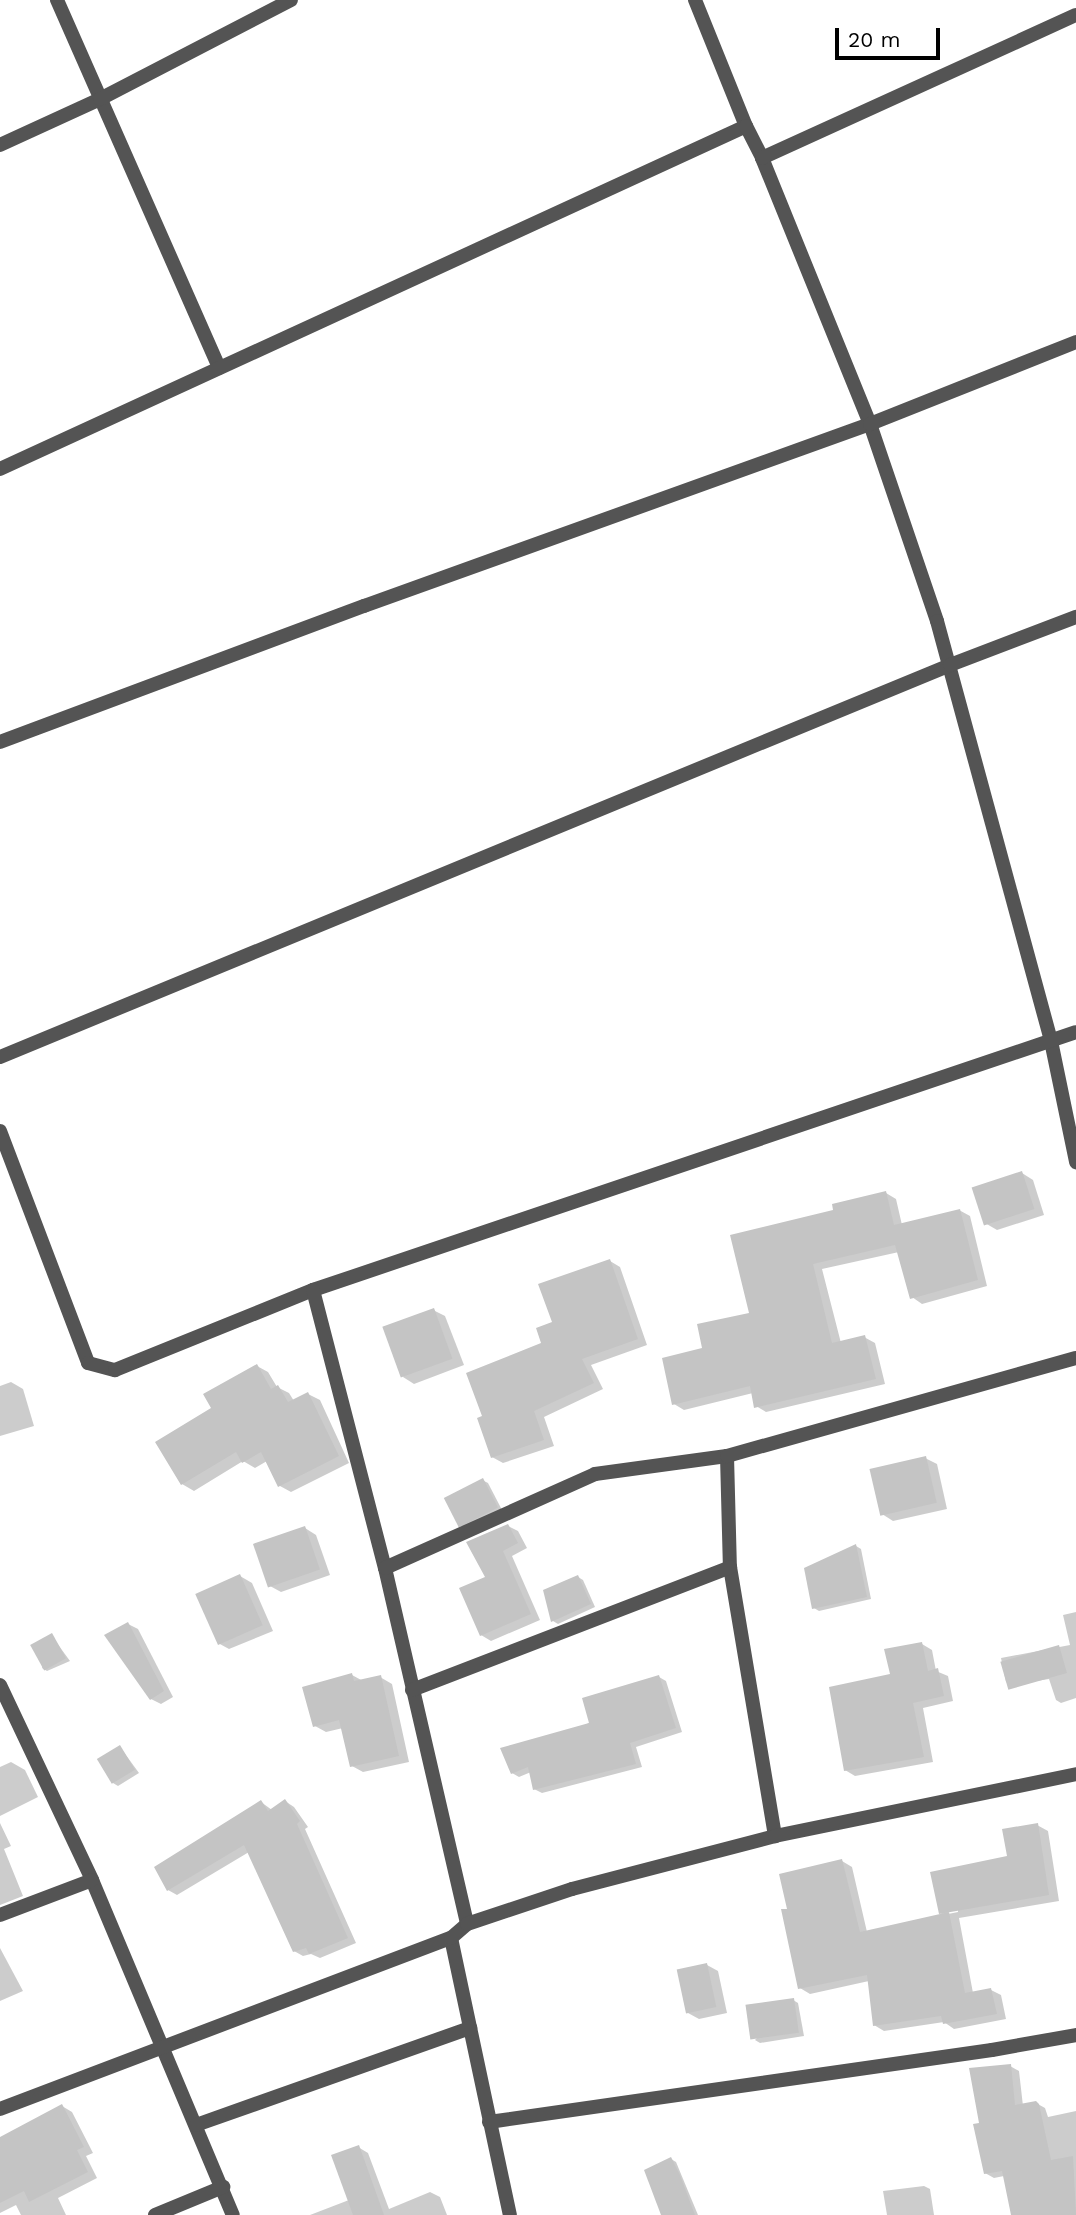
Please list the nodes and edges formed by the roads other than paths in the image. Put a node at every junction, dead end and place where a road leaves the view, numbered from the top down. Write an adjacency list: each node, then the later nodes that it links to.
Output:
1 (57, 0): 5 (street)
2 (291, 0): 5 (street)
3 (695, 0): 6 (street)
4 (1076, 15): 8 (street)
5 (100, 99): 7 (street); 10 (street)
6 (746, 126): 8 (street); 10 (street)
7 (0, 145)
8 (762, 158): 11 (street)
9 (1076, 342): 11 (street)
10 (219, 368): 12 (street)
11 (870, 424): 14 (street); 15 (street)
12 (0, 469)
13 (1076, 617): 14 (street)
14 (950, 665): 17 (street); 18 (street)
15 (0, 742)
16 (1076, 1032): 17 (street)
17 (1051, 1041): 20 (street); 21 (street)
18 (0, 1057)
19 (0, 1131): 21 (street)
20 (1076, 1162)
21 (313, 1290): 25 (street)
22 (1076, 1358): 23 (street)
23 (727, 1456): 24 (street); 25 (street)
24 (730, 1567): 27 (street); 29 (street)
25 (385, 1568): 27 (street)
26 (1, 1690): 30 (street)
27 (412, 1690): 32 (street)
28 (1076, 1774): 29 (street)
29 (775, 1836): 32 (street)
30 (92, 1880): 31 (street); 36 (street)
31 (0, 1915)
32 (467, 1924): 33 (street)
33 (450, 1938): 34 (street); 36 (street)
34 (470, 2028): 38 (street); 39 (street)
35 (1076, 2035): 38 (street)
36 (161, 2048): 37 (street); 39 (street)
37 (0, 2109)
38 (489, 2122): 43 (street)
39 (197, 2125): 40 (street)
40 (223, 2187): 41 (street); 42 (street)
41 (155, 2215)
42 (233, 2215)
43 (510, 2215)

